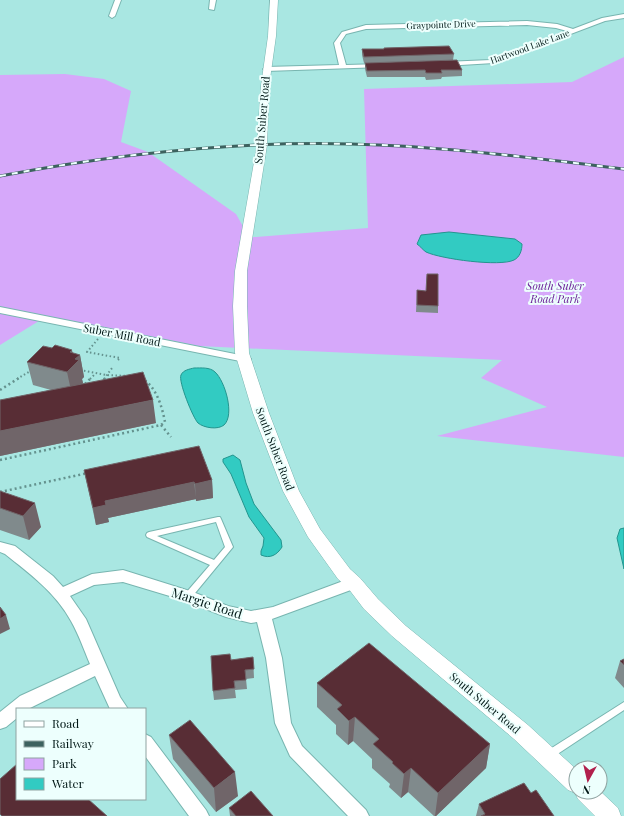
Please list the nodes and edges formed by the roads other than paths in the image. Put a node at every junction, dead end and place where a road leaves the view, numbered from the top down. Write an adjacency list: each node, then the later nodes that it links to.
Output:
1 (118, 0): 5 (street)
2 (213, 0): 4 (street)
3 (274, 0): 11 (street, South Suber Road)
4 (212, 9)
5 (112, 16)
6 (624, 16): 7 (street, Hartwood Lake Lane)
7 (574, 31): 8 (street, Hartwood Lake Lane); 10 (street, Graypointe Drive)
8 (438, 65)
9 (385, 66): 10 (street)
10 (343, 67): 11 (street)
11 (266, 69): 13 (street, South Suber Road)
12 (0, 310): 13 (street, Suber Mill Road)
13 (244, 359): 16 (street, South Suber Road)
14 (0, 547): 17 (street)
15 (215, 564): 15 (lane); 18 (lane)
16 (354, 583): 19 (street, Margie Road); 27 (street, South Suber Road)
17 (60, 594): 18 (street, Margie Road); 20 (street)
18 (188, 596): 19 (street, Margie Road)
19 (263, 615): 31 (street)
20 (99, 667): 22 (street); 23 (street)
21 (624, 706): 27 (lane)
22 (17, 708)
23 (119, 708)
24 (16, 709): 25 (street)
25 (0, 722)
26 (146, 743): 30 (street)
27 (546, 756): 28 (street, South Suber Road)
28 (568, 776)
29 (594, 800): 32 (street)
30 (200, 816)
31 (360, 816)
32 (610, 816)

